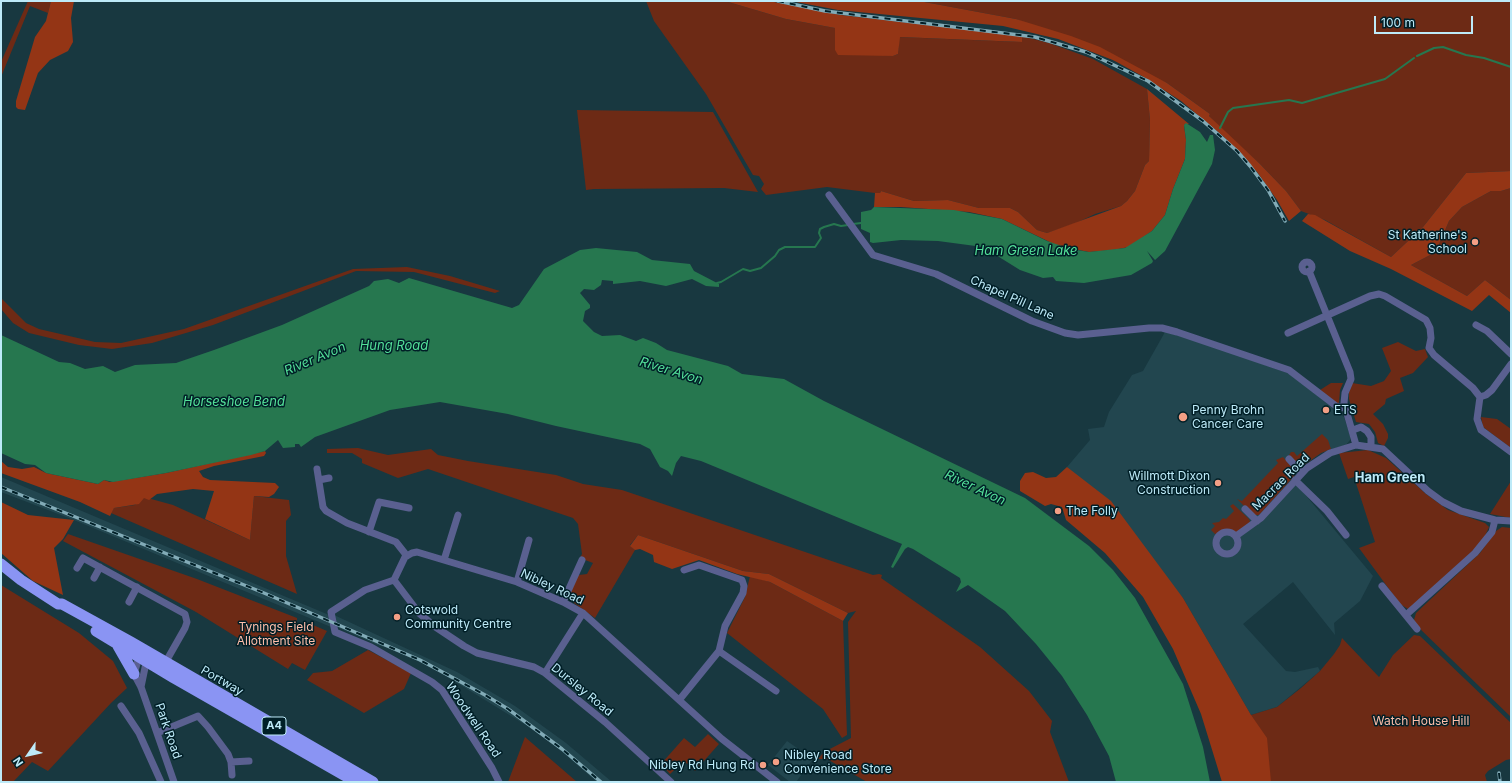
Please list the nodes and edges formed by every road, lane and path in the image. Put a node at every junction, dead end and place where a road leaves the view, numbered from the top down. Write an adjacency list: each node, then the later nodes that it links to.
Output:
1 (829, 195): 9 (street, Chapel Pill Lane)
2 (1309, 272): 3 (street)
3 (1327, 316): 5 (street); 8 (street); 9 (street)
4 (1476, 325): 6 (street)
5 (1288, 333)
6 (1511, 354)
7 (1511, 364): 8 (street)
8 (1480, 396): 13 (street)
9 (1346, 408): 10 (street)
10 (1353, 430): 11 (street); 12 (street)
11 (1356, 445): 12 (street, Macrae Road); 16 (street, Macrae Road)
12 (1371, 446): 23 (street, Macrae Road)
13 (1511, 452)
14 (1289, 458): 16 (street)
15 (318, 469): 18 (street)
16 (1302, 473): 19 (street, Macrae Road)
17 (329, 478): 18 (street)
18 (319, 480): 26 (street)
19 (1295, 480): 24 (street, Macrae Road); 27 (street)
20 (409, 508): 26 (street)
21 (1245, 509): 24 (street)
22 (458, 515): 31 (street)
23 (1495, 520): 25 (street, Macrae Road); 46 (street)
24 (1257, 521): 28 (street, Macrae Road)
25 (1511, 521)
26 (369, 532): 30 (street)
27 (1346, 535)
28 (1236, 536)
29 (529, 540): 39 (street)
30 (407, 556): 31 (street, Nibley Road); 38 (street)
31 (444, 560): 39 (street, Nibley Road)
32 (582, 560): 43 (street)
33 (1, 564): 44 (highway, Portway / A4)
34 (100, 567): 35 (street); 37 (street); 41 (street)
35 (77, 568)
36 (684, 570): 49 (street)
37 (94, 578)
38 (394, 580): 52 (street, Dursley Road); 66 (street, Woodwell Road)
39 (518, 582): 43 (street, Nibley Road)
40 (1382, 586): 46 (street)
41 (137, 587): 42 (street); 51 (street)
42 (129, 602)
43 (563, 602): 45 (street, Nibley Road)
44 (58, 604): 48 (highway, Portway / A4); 50 (highway, Portway / A4)
45 (583, 613): 52 (street); 56 (street, Nibley Road)
46 (1406, 615): 47 (street)
47 (1417, 629)
48 (116, 643): 50 (highway, Portway / A4); 53 (highway)
49 (720, 651): 55 (street); 56 (street)
50 (144, 655): 51 (highway, Portway / A4); 53 (street); 54 (street)
51 (163, 666): 64 (highway, Portway / A4); 65 (highway, Portway / A4)
52 (545, 673): 67 (street, Dursley Road)
53 (134, 674): 54 (street, Park Road)
54 (141, 688): 58 (street, Park Road)
55 (776, 691)
56 (680, 699): 68 (street, Nibley Road)
57 (121, 706): 62 (street, Park Road)
58 (157, 733): 60 (street); 63 (street, Park Road)
59 (249, 760): 60 (street)
60 (231, 762): 61 (street)
61 (232, 775)
62 (161, 782)
63 (174, 782)
64 (356, 782)
65 (373, 782)
66 (499, 782)
67 (671, 782)
68 (777, 782)

